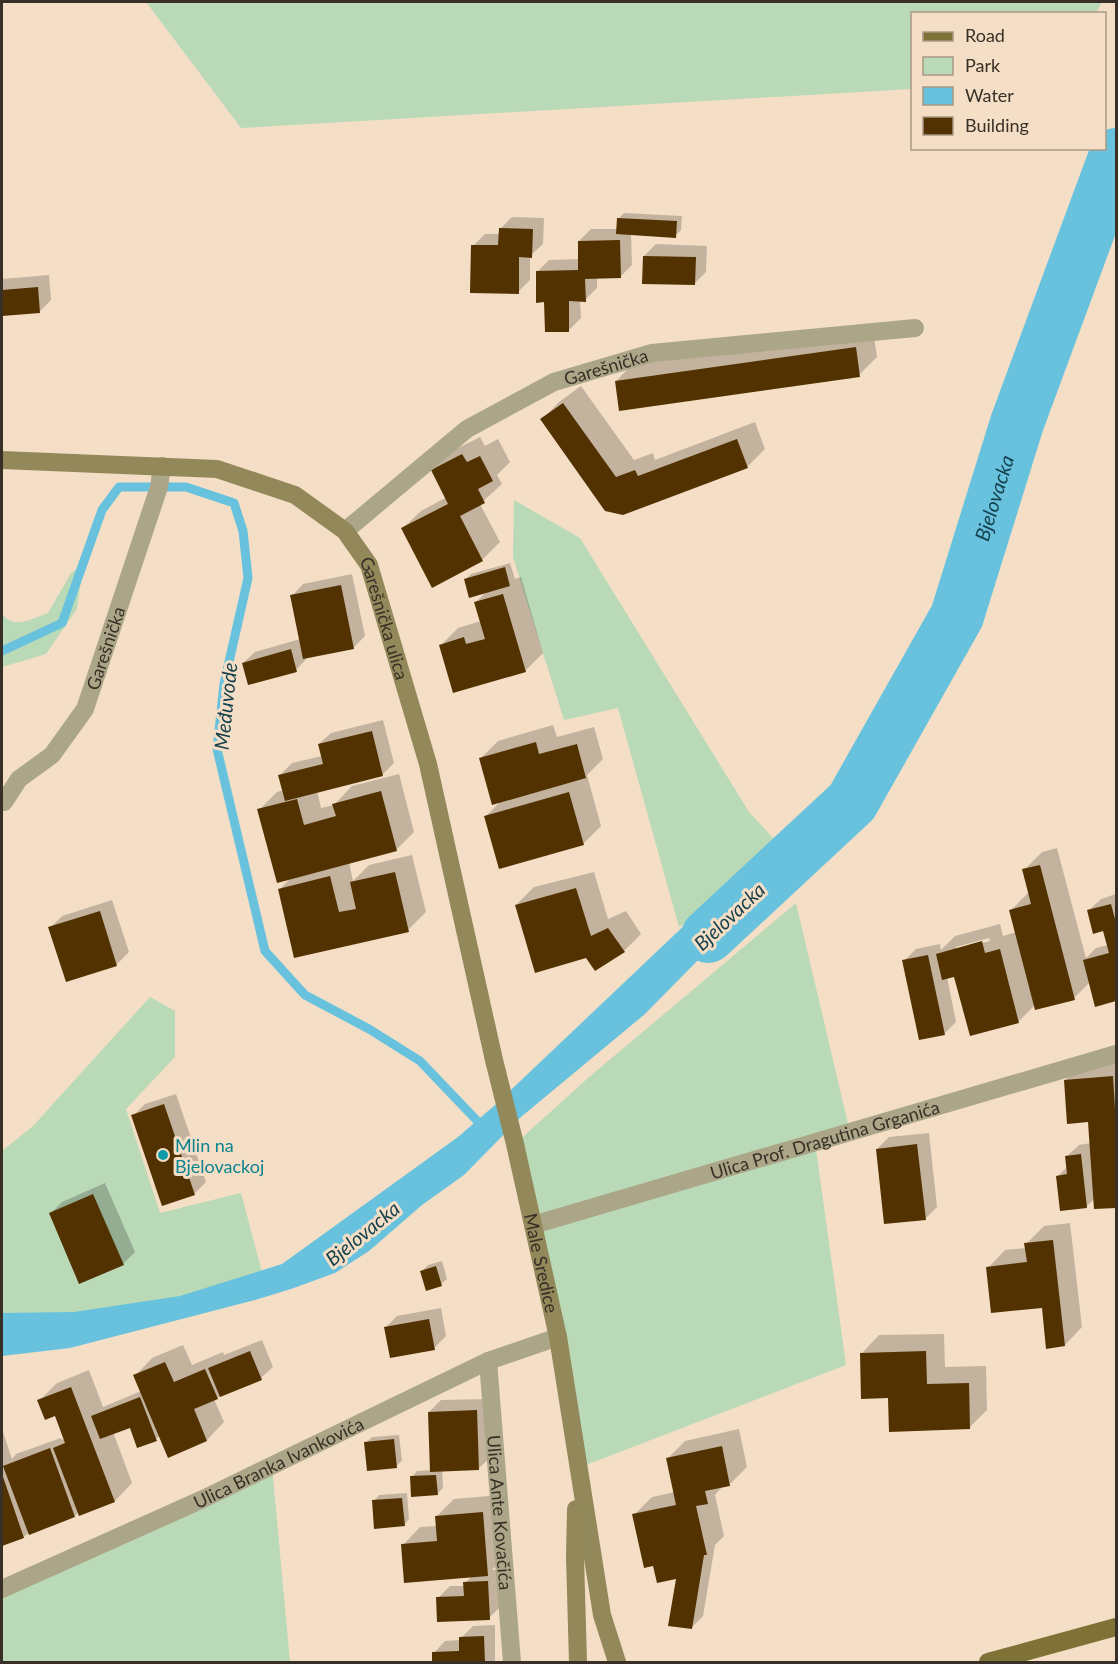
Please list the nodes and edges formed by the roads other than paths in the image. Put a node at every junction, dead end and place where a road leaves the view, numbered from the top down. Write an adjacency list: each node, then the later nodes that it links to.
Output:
1 (915, 328): 4 (street, Garešnička)
2 (2, 460): 3 (main road, Garešnička ulica)
3 (162, 466): 4 (main road, Garešnička ulica); 5 (street, Garešnička)
4 (345, 531): 7 (main road, Garešnička ulica)
5 (4, 802)
6 (1116, 1054): 8 (street, Ulica Prof. Dragutina Grganića)
7 (494, 1060): 8 (main road, Male Sredice)
8 (533, 1225): 9 (main road, Male Sredice)
9 (558, 1337): 10 (street, Ulica Branka Ivankovića); 11 (main road, Male Sredice)
10 (488, 1362): 12 (street, Ulica Branka Ivankovića); 14 (street, Ulica Ante Kovačića)
11 (578, 1468): 15 (main road, Male Sredice); 16 (main road, Male Sredice)
12 (2, 1589)
13 (1116, 1627): 17 (main road)
14 (512, 1662)
15 (578, 1662)
16 (616, 1662)
17 (988, 1662)

